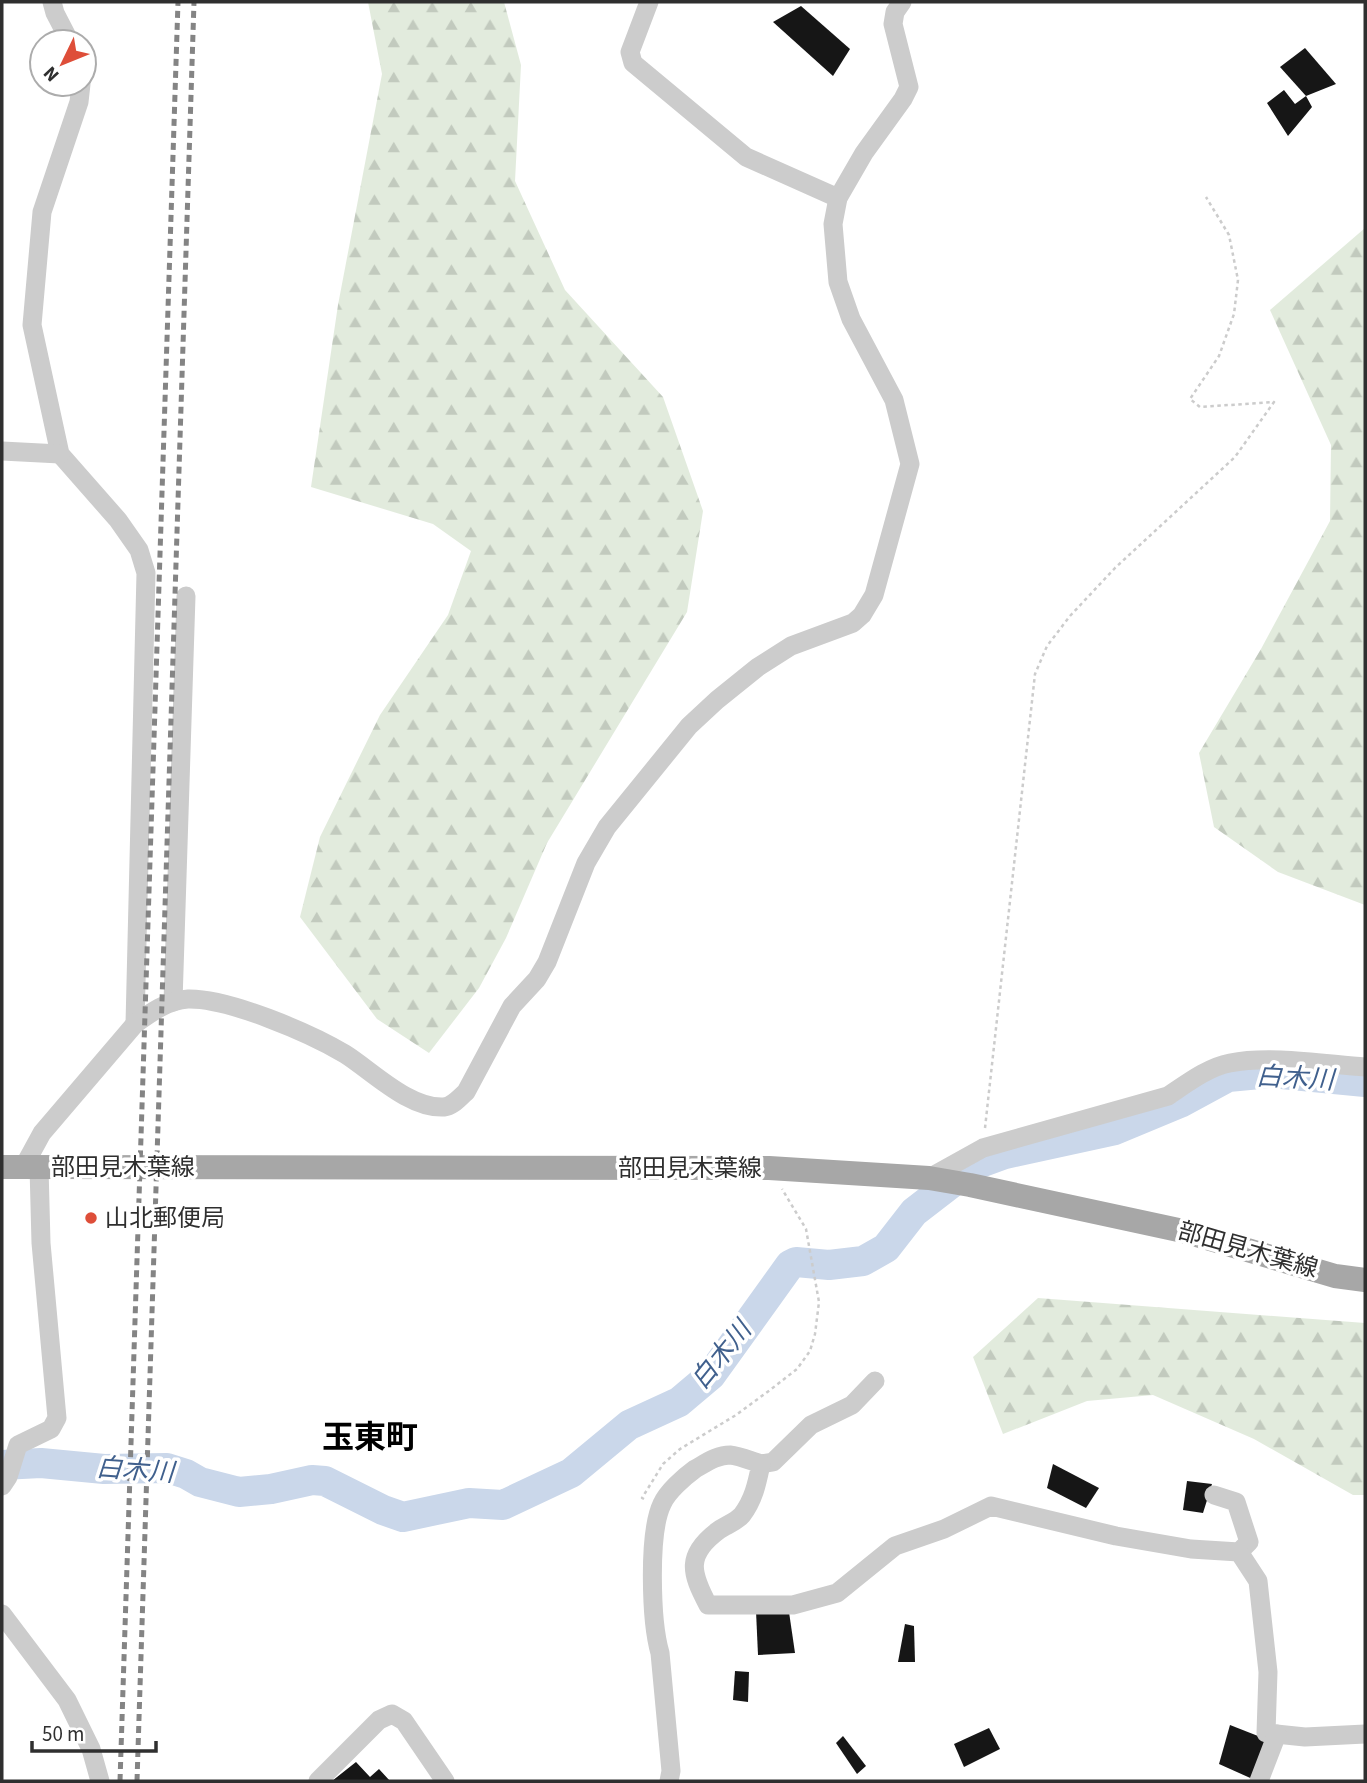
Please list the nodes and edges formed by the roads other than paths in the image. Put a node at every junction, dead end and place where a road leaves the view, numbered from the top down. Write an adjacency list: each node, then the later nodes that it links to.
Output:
1 (52, 2): 4 (street)
2 (649, 2): 6 (street)
3 (902, 2): 6 (street)
4 (63, 28)
5 (79, 98): 8 (street)
6 (838, 198): 10 (street)
7 (2, 451): 8 (street)
8 (60, 454): 11 (street)
9 (186, 596): 10 (street)
10 (173, 1002): 11 (street)
11 (135, 1024): 13 (street)
12 (1365, 1067): 14 (street)
13 (22, 1167): 14 (main road, 部田見木葉線); 18 (street)
14 (935, 1179): 15 (main road, 部田見木葉線)
15 (1365, 1280)
16 (875, 1381): 17 (street)
17 (761, 1464): 20 (street); 27 (street)
18 (5, 1482)
19 (1214, 1495): 20 (street)
20 (1239, 1552): 22 (street)
21 (2, 1614): 24 (street)
22 (1277, 1734): 23 (street); 28 (street)
23 (1365, 1734)
24 (100, 1781)
25 (318, 1781): 26 (street)
26 (445, 1781)
27 (670, 1781)
28 (1259, 1781)

